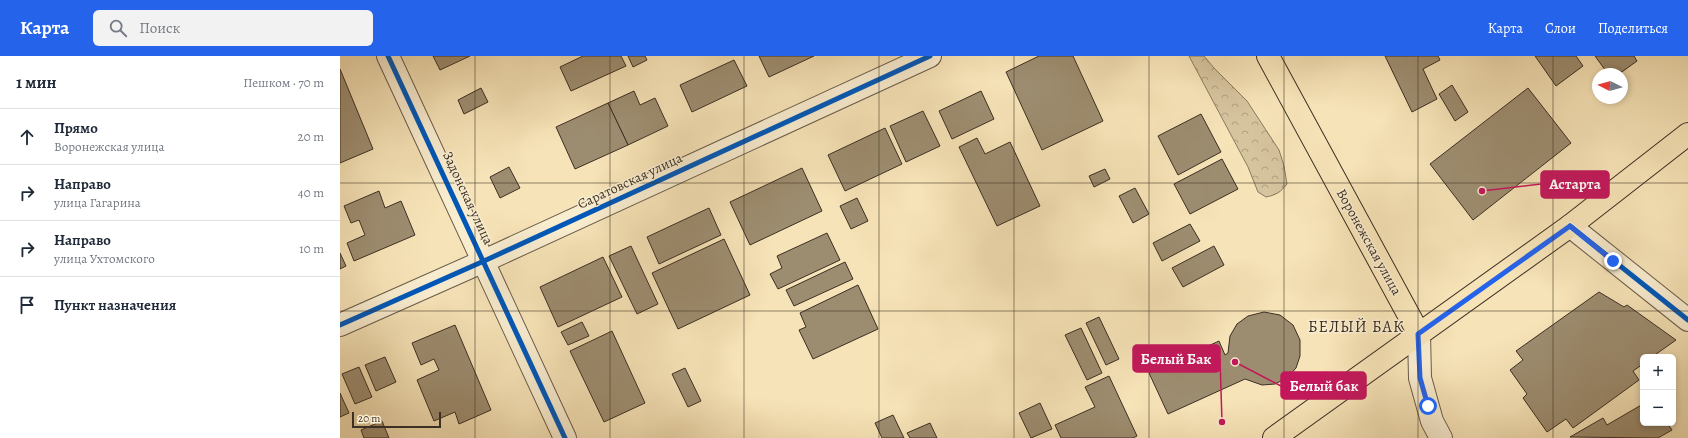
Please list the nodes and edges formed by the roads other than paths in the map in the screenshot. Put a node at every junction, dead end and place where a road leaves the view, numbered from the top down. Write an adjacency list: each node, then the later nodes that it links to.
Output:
1 (388, 56): 6 (street, Задонская улица)
2 (930, 56): 6 (street, Саратовская улица)
3 (1268, 56): 9 (main road, Воронежская улица)
4 (1688, 134): 5 (main road)
5 (1570, 226): 7 (street); 9 (main road)
6 (484, 261): 8 (street, Саратовская улица); 10 (street, Задонская улица)
7 (1688, 320)
8 (340, 325)
9 (1418, 334): 11 (main road); 12 (street, Воронежская улица)
10 (565, 438)
11 (1274, 438)
12 (1442, 438)

